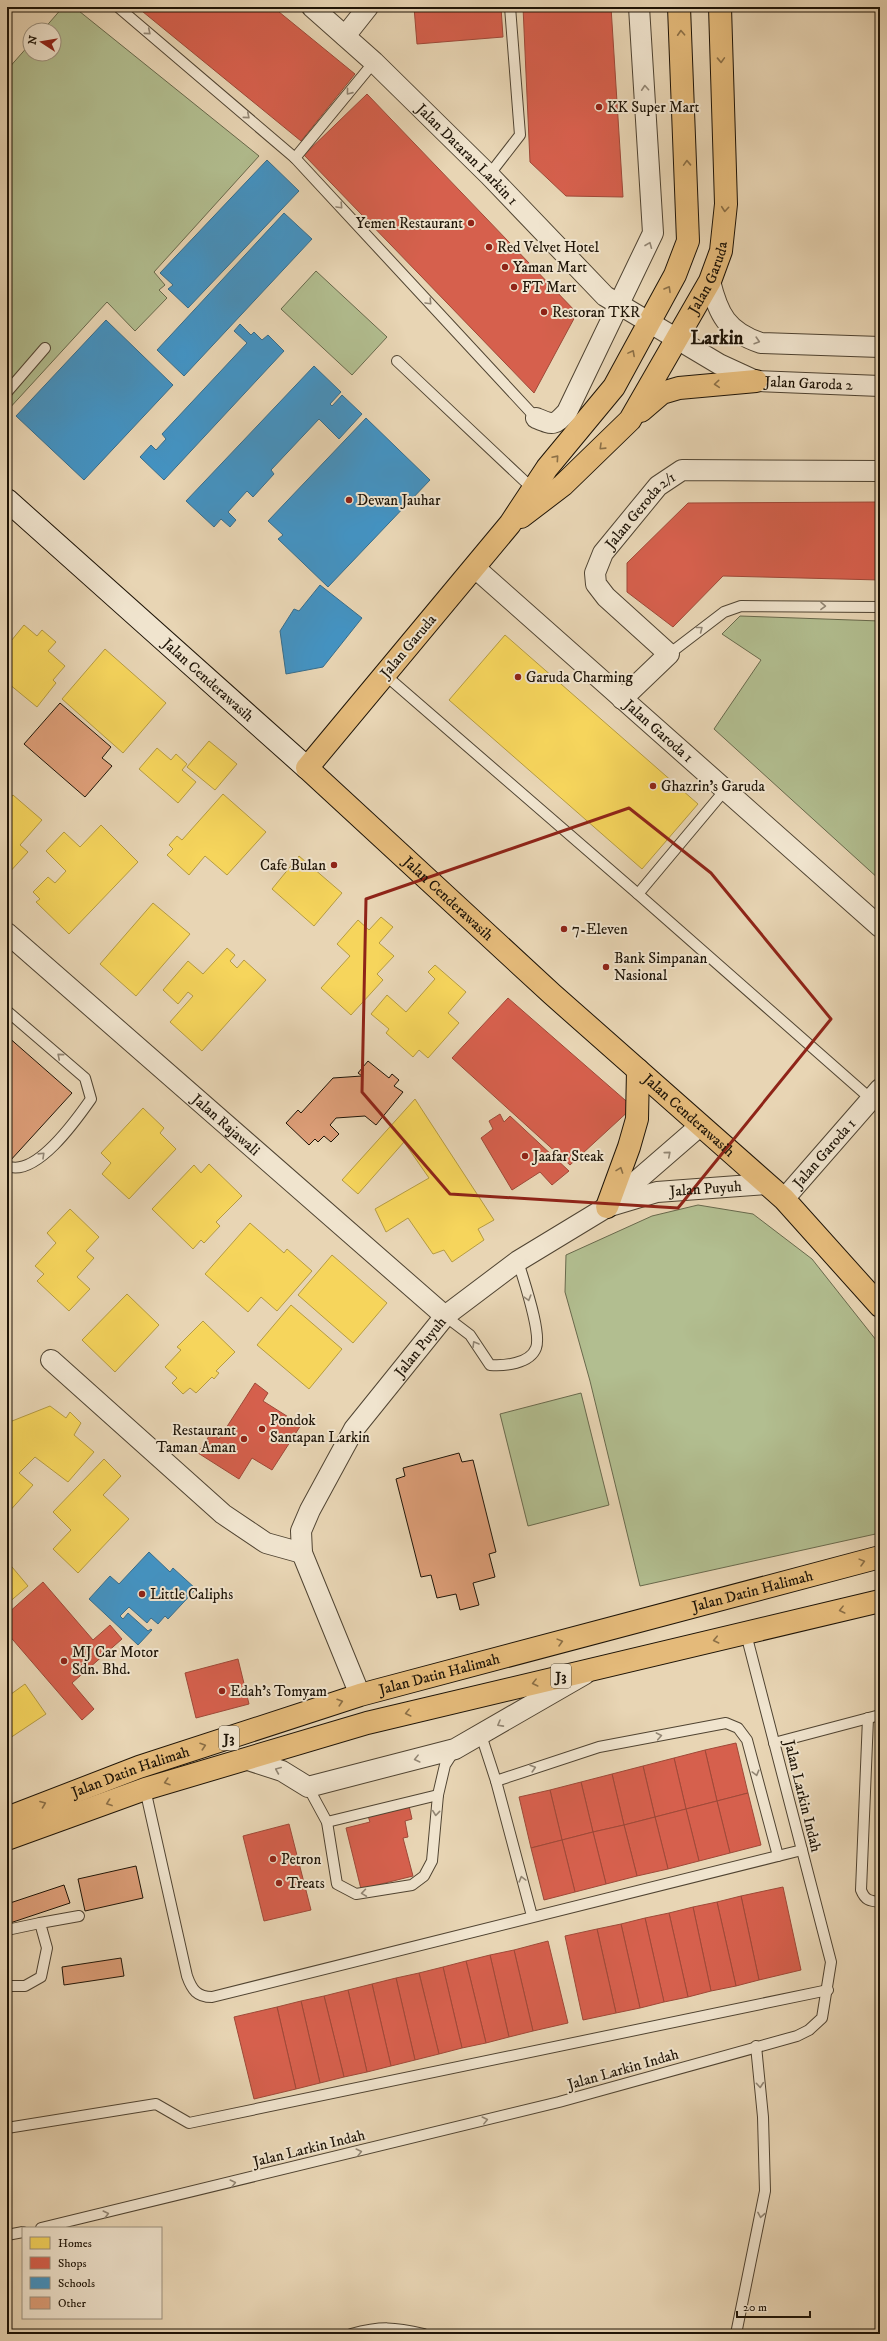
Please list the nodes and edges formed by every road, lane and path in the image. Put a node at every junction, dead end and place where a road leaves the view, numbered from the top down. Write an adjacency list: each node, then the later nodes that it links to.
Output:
1 (118, 7): 10 (lane, one-way to 10)
2 (312, 7): 8 (street, Jalan Dataran Larkin 1)
3 (368, 7): 8 (street)
4 (510, 7): 11 (lane)
5 (639, 7): 13 (street, one-way to 5)
6 (679, 7): 14 (main road, Jalan Garuda, one-way to 6)
7 (720, 7): 12 (main road, Jalan Garuda, one-way to 12)
8 (345, 36): 9 (street, Jalan Dataran Larkin 1)
9 (374, 62): 10 (lane, one-way to 10); 11 (street, Jalan Dataran Larkin 1)
10 (295, 158): 22 (lane, one-way to 22)
11 (489, 175): 13 (street, Jalan Dataran Larkin 1)
12 (710, 281): 15 (main road, Jalan Garuda); 16 (street, one-way to 16)
13 (618, 305): 14 (street, Jalan Dataran Larkin 1); 22 (street)
14 (648, 322): 15 (street, Jalan Garoda 2); 25 (main road, Jalan Garuda, one-way to 14)
15 (676, 339): 19 (street, Jalan Garoda 2); 23 (main road, Jalan Garuda)
16 (880, 347)
17 (45, 348): 21 (lane)
18 (396, 361): 25 (lane)
19 (756, 381): 20 (street, Jalan Garoda 2); 23 (main road, one-way to 23)
20 (880, 386)
21 (7, 392)
22 (536, 418)
23 (630, 420): 25 (main road, Jalan Garuda, one-way to 25)
24 (880, 471): 29 (street, Jalan Geroda 2/1)
25 (539, 495): 27 (main road, Jalan Garuda)
26 (7, 500): 32 (street, Jalan Cenderawasih)
27 (474, 567): 30 (main road, Jalan Garuda); 31 (street, Jalan Garoda 1)
28 (880, 607): 29 (lane, one-way to 28)
29 (669, 654): 31 (street)
30 (384, 674): 32 (main road, Jalan Garuda); 34 (lane)
31 (622, 699): 33 (street, Jalan Garoda 1)
32 (307, 768): 38 (main road, Jalan Cenderawasih)
33 (726, 790): 34 (lane); 35 (street, Jalan Garoda 1)
34 (638, 894): 39 (lane)
35 (880, 928)
36 (7, 933): 47 (street, Jalan Rajawali)
37 (7, 1011): 41 (lane, one-way to 37)
38 (638, 1070): 40 (main road, Jalan Cenderawasih); 44 (main road, one-way to 38)
39 (877, 1098): 43 (street, Jalan Garoda 1)
40 (701, 1126): 42 (main road, Jalan Cenderawasih); 44 (street, one-way to 40)
41 (7, 1166)
42 (766, 1184): 43 (main road, Jalan Cenderawasih); 44 (street, Jalan Puyuh)
43 (784, 1199): 46 (main road, Jalan Cenderawasih)
44 (607, 1207): 45 (street, Jalan Puyuh)
45 (518, 1261): 47 (street, Jalan Puyuh); 47 (lane, one-way to 47)
46 (880, 1306)
47 (445, 1316): 49 (street, Jalan Puyuh)
48 (51, 1360): 49 (street)
49 (302, 1553): 54 (street, Jalan Puyuh)
50 (880, 1557): 54 (main road, Jalan Datin Halimah / J3, one-way to 50)
51 (880, 1601): 52 (main road, Jalan Datin Halimah / J3, one-way to 52)
52 (746, 1634): 53 (main road, Jalan Datin Halimah / J3, one-way to 53); 58 (lane, Jalan Larkin Indah)
53 (594, 1669): 57 (street, one-way to 57); 60 (main road, Jalan Datin Halimah / J3, one-way to 60)
54 (360, 1695): 65 (main road, Jalan Datin Halimah / J3, one-way to 54)
55 (880, 1715): 56 (lane)
56 (868, 1718): 58 (lane); 70 (lane)
57 (481, 1735): 59 (street); 61 (lane)
58 (774, 1743): 68 (lane, Jalan Larkin Indah)
59 (455, 1749): 62 (street, one-way to 62); 64 (lane)
60 (245, 1759): 62 (street, one-way to 60); 63 (main road, Jalan Datin Halimah / J3, one-way to 63)
61 (496, 1781): 69 (lane, one-way to 69); 72 (lane, one-way to 61)
62 (308, 1787): 66 (lane)
63 (145, 1789): 67 (main road, Jalan Datin Halimah / J3, one-way to 67); 72 (lane)
64 (438, 1795): 66 (lane); 66 (lane, one-way to 66)
65 (7, 1818)
66 (327, 1822)
67 (7, 1839)
68 (802, 1850): 69 (lane); 76 (lane, Jalan Larkin Indah)
69 (778, 1856): 72 (lane)
70 (880, 1902)
71 (79, 1916): 73 (lane)
72 (532, 1916)
73 (40, 1924): 74 (lane); 75 (lane)
74 (7, 1930)
75 (7, 1986)
76 (828, 1990): 77 (lane, Jalan Larkin Indah); 78 (lane)
77 (756, 2046): 79 (lane, Jalan Larkin Indah, one-way to 77); 84 (lane, one-way to 84)
78 (7, 2128)
79 (45, 2227)
80 (22, 2232): 81 (lane)
81 (7, 2235)
82 (351, 2334): 83 (lane)
83 (424, 2334)
84 (736, 2334)

